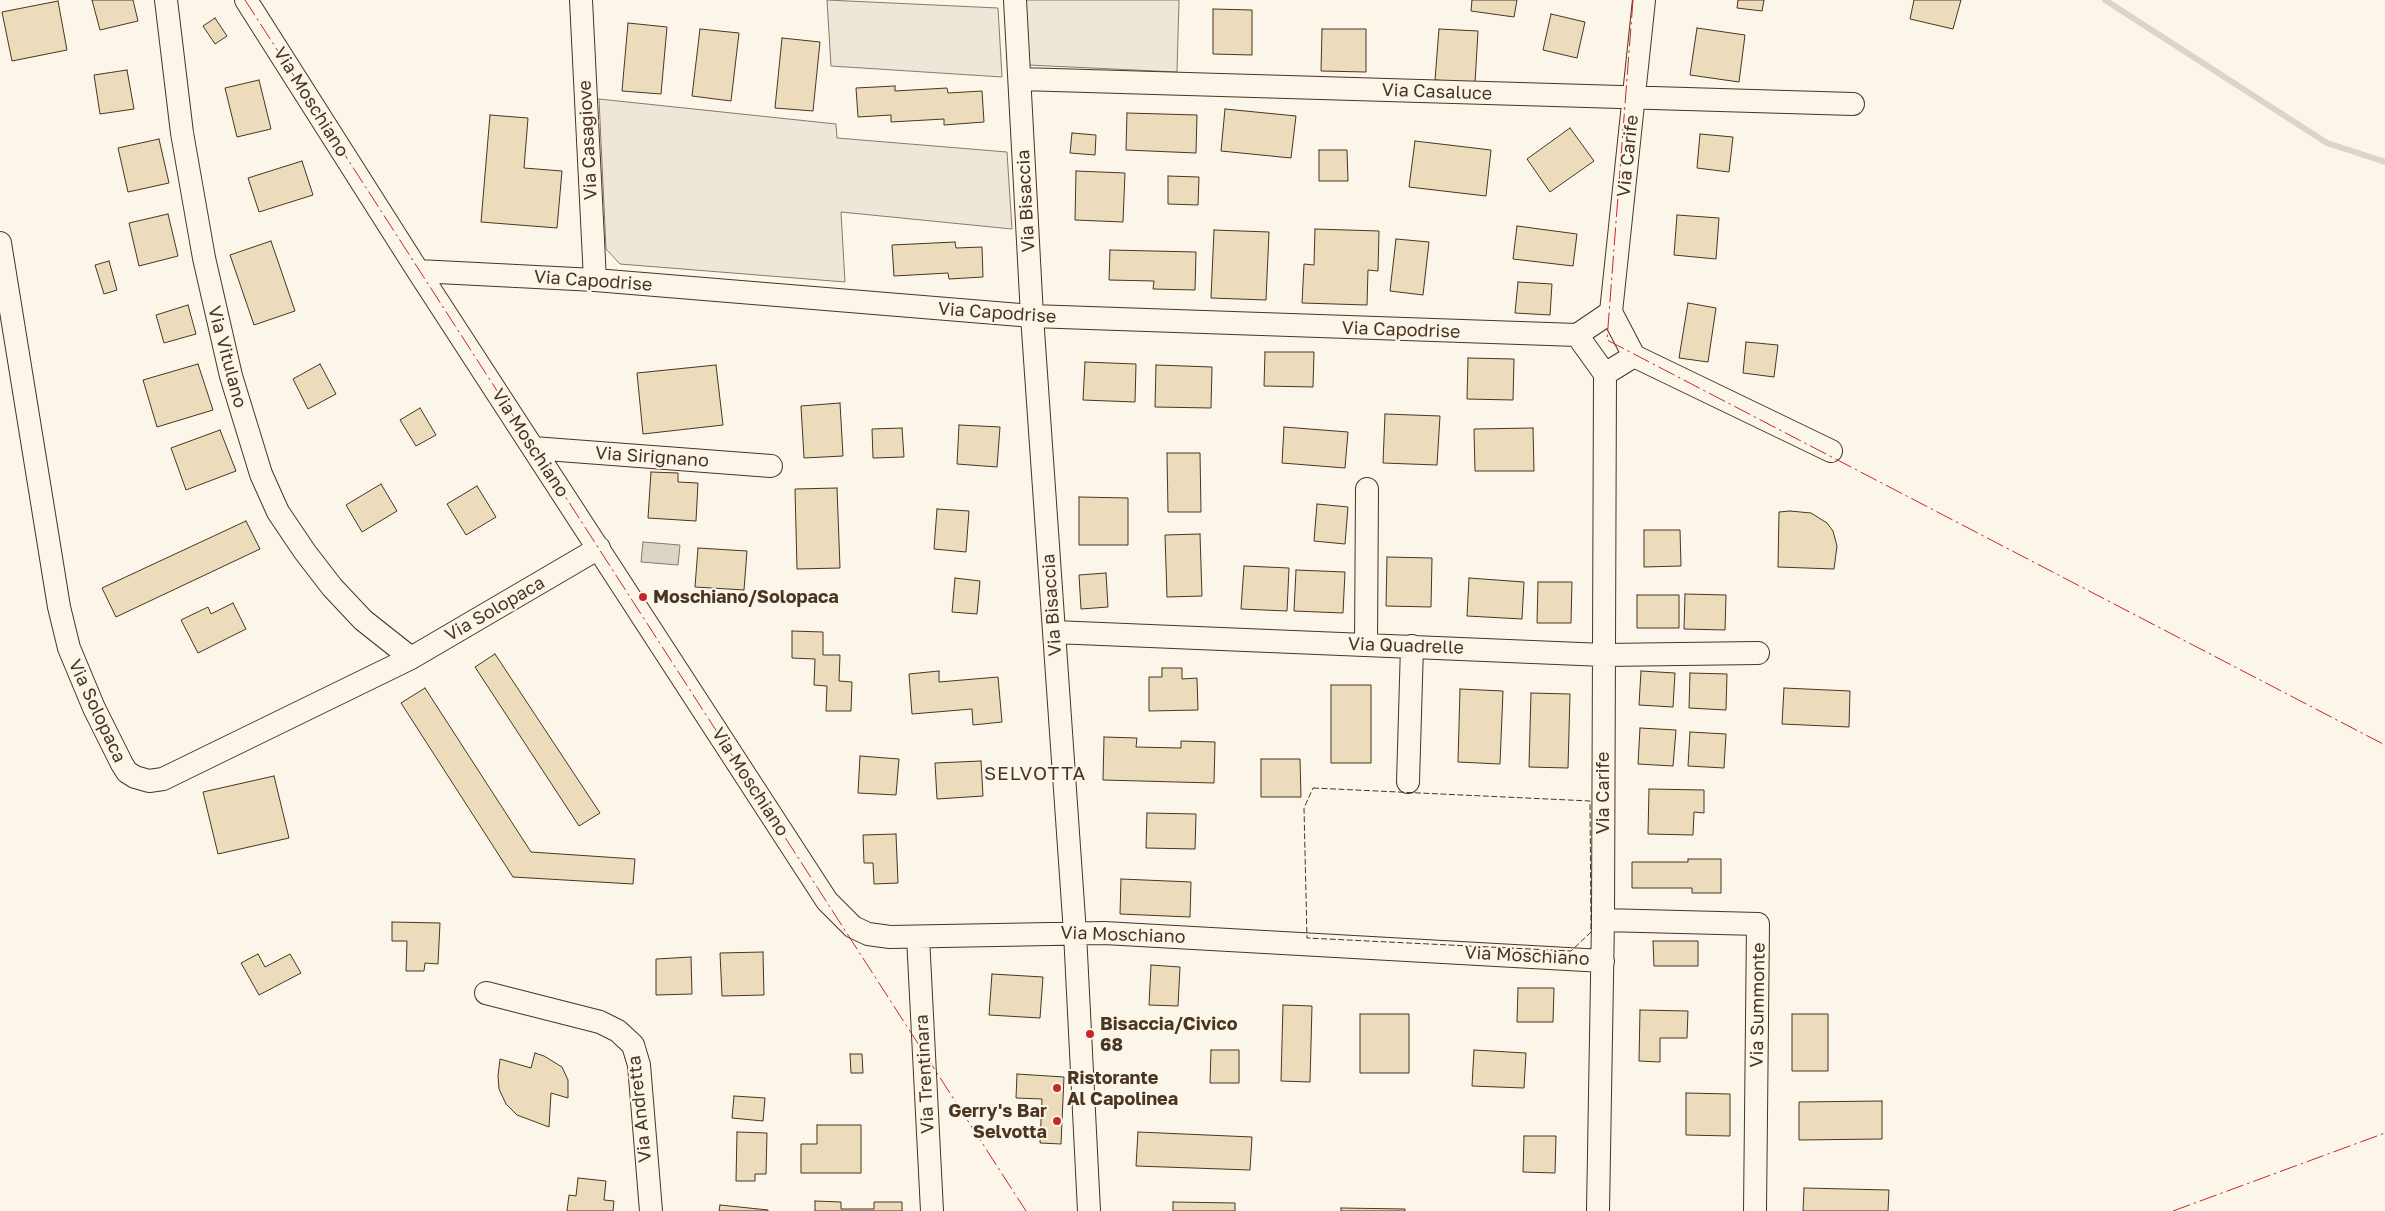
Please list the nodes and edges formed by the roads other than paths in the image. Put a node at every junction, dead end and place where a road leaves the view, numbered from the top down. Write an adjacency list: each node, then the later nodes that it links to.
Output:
1 (166, 0): 27 (street, Via Vitulano)
2 (246, 0): 10 (street, Via Moschiano)
3 (581, 0): 11 (street, Via Casagiove)
4 (1015, 0): 6 (street, Via Bisaccia)
5 (1644, 0): 7 (street, Via Carife)
6 (1021, 79): 7 (street, Via Casaluce); 13 (street, Via Bisaccia)
7 (1634, 98): 8 (street, Via Casaluce); 12 (street, Via Carife)
8 (1852, 104)
9 (0, 243): 27 (street, Via Solopaca)
10 (418, 272): 11 (street, Via Capodrise); 17 (street, Via Moschiano)
11 (595, 280): 13 (street, Via Capodrise)
12 (1611, 312): 14 (street); 15 (street)
13 (1032, 316): 14 (street, Via Capodrise); 22 (street, Via Bisaccia)
14 (1577, 335): 16 (street)
15 (1634, 356): 16 (street); 18 (street)
16 (1605, 374): 26 (street, Via Carife)
17 (533, 448): 19 (street, Via Sirignano); 21 (street, Via Moschiano)
18 (1830, 451)
19 (771, 466)
20 (1367, 489): 23 (street)
21 (599, 548): 27 (street, Via Solopaca); 31 (street, Via Moschiano)
22 (1054, 632): 23 (street, Via Quadrelle); 30 (street, Via Bisaccia)
23 (1366, 645): 24 (street, Via Quadrelle)
24 (1412, 646): 26 (street, Via Quadrelle); 28 (street)
25 (1758, 653): 26 (street, Via Quadrelle)
26 (1604, 654): 29 (street, Via Carife)
27 (411, 658)
28 (1408, 782)
29 (1603, 920): 32 (street, Via Carife); 38 (street, Via Summonte)
30 (1075, 933): 31 (street, Via Moschiano); 32 (street, Via Moschiano); 36 (street, Via Bisaccia)
31 (918, 937): 35 (street, Via Trentinara)
32 (1603, 960): 37 (street, Via Carife)
33 (486, 993): 34 (street, Via Andretta)
34 (651, 1211)
35 (932, 1211)
36 (1088, 1211)
37 (1598, 1211)
38 (1755, 1211)

